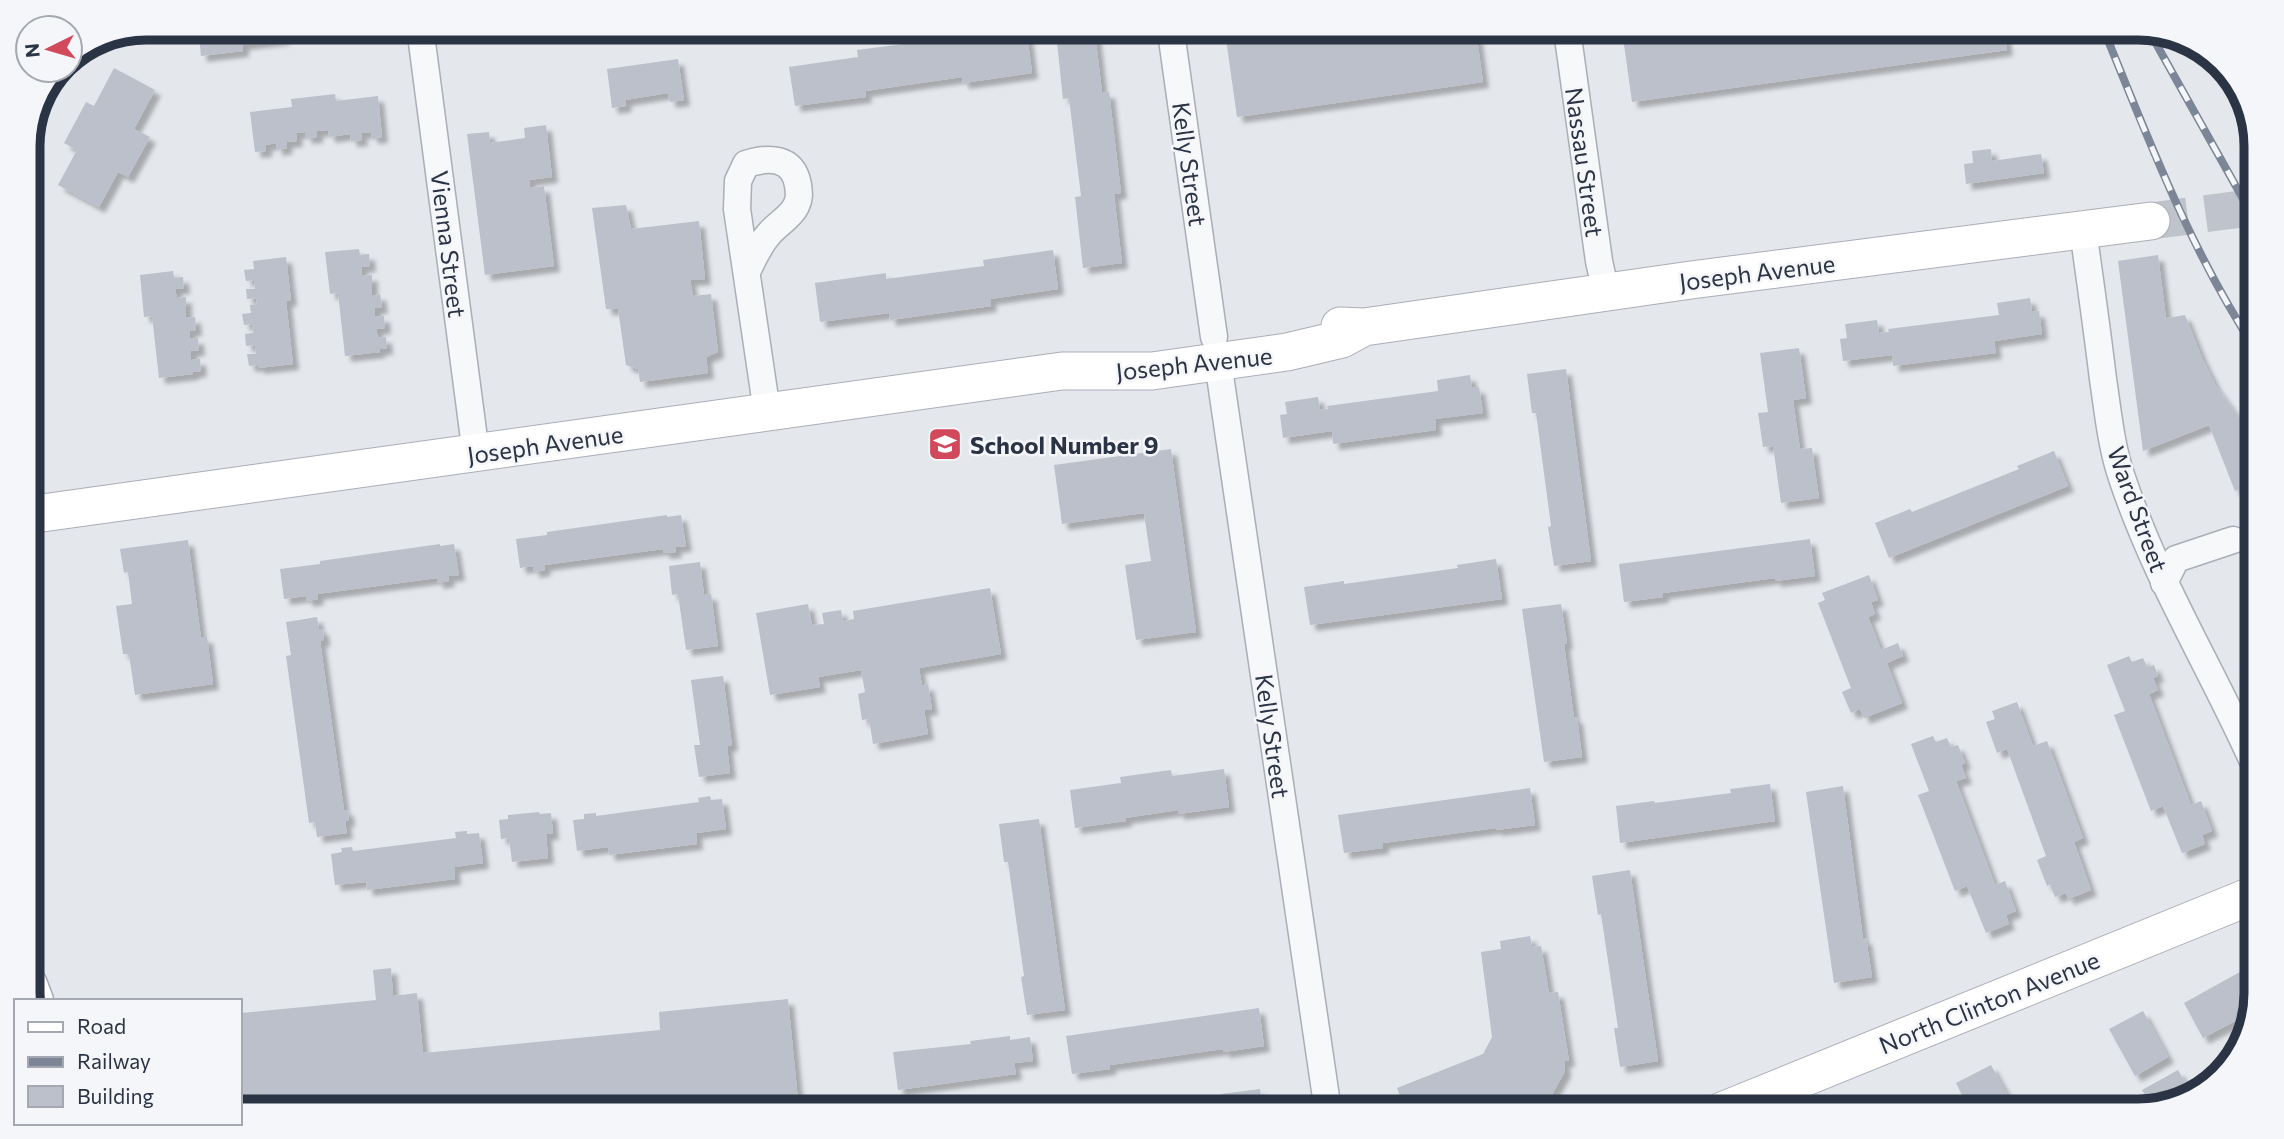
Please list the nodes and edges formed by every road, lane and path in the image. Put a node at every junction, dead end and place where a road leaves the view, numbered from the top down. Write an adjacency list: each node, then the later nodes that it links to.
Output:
1 (422, 40): 10 (street, Vienna Street)
2 (1172, 40): 8 (street, Kelly Street)
3 (1568, 40): 7 (street, Nassau Street)
4 (2151, 221): 5 (main road, Joseph Avenue)
5 (2083, 230): 7 (main road, Joseph Avenue); 13 (street, Ward Street)
6 (747, 272): 9 (street)
7 (1606, 293): 8 (main road, Joseph Avenue)
8 (1216, 349): 9 (main road, Joseph Avenue); 16 (street, Kelly Street)
9 (767, 412): 10 (main road, Joseph Avenue)
10 (476, 454): 11 (main road, Joseph Avenue)
11 (40, 513)
12 (2234, 540): 13 (street)
13 (2164, 583): 14 (street, Ward Street)
14 (2244, 744)
15 (2244, 899): 17 (main road, North Clinton Avenue)
16 (1326, 1099)
17 (1752, 1099)

